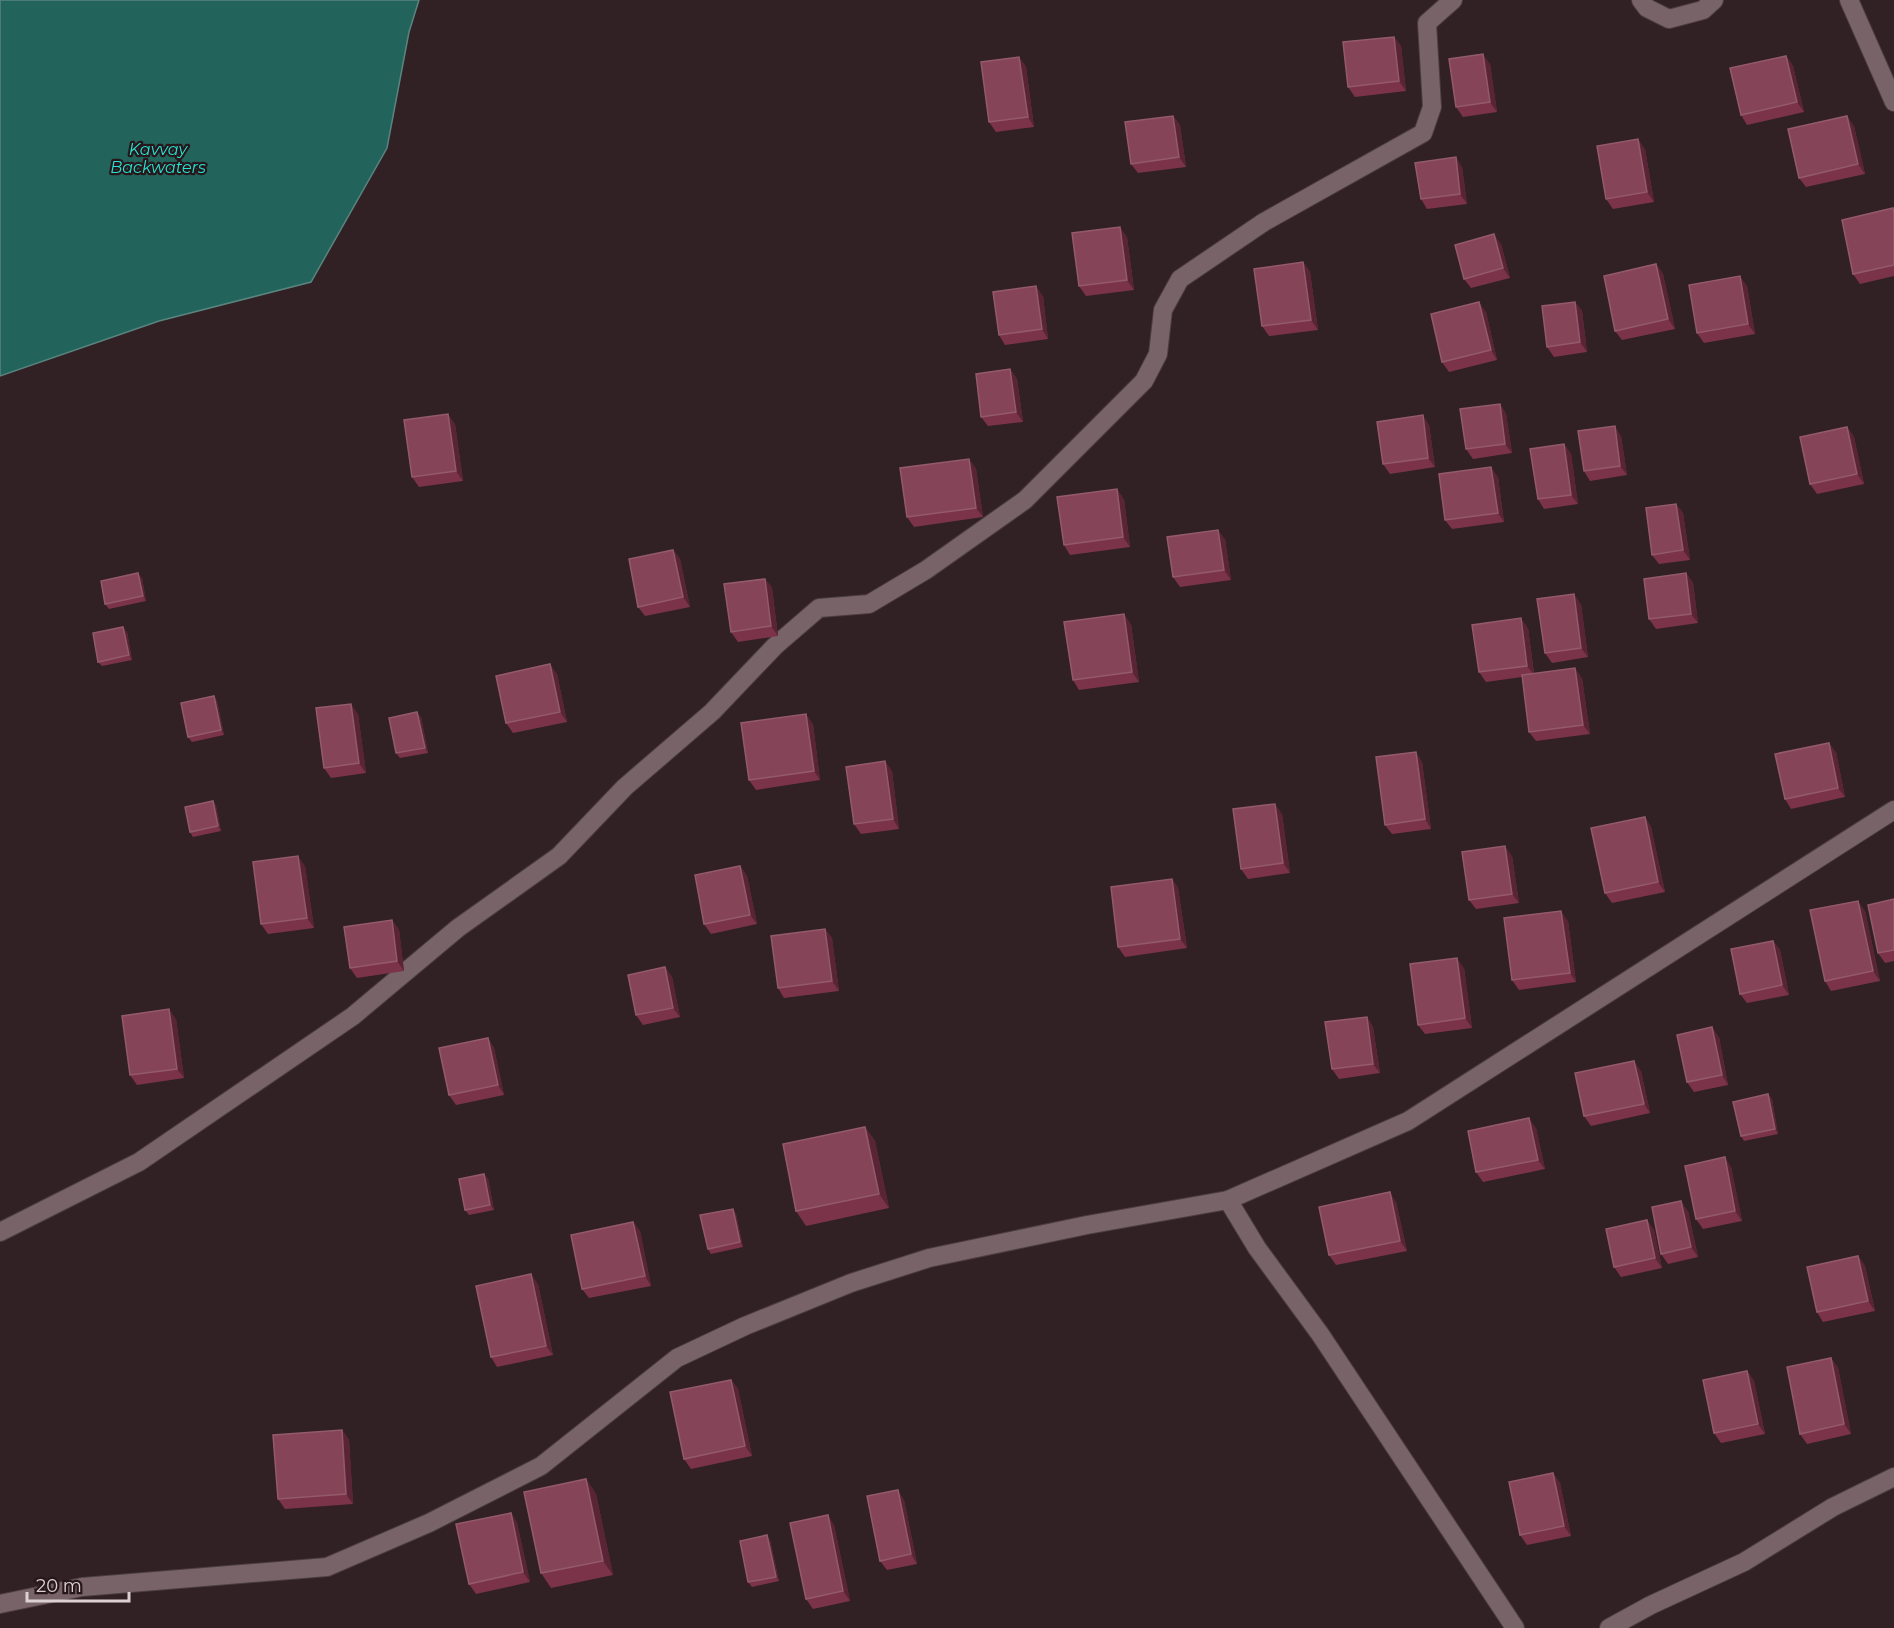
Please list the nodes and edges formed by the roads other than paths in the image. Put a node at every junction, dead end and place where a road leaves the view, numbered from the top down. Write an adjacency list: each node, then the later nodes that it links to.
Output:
1 (1453, 0): 8 (street)
2 (1641, 0): 3 (street)
3 (1714, 0)
4 (1849, 0): 5 (street)
5 (1894, 102)
6 (1894, 810): 7 (street)
7 (1228, 1200): 10 (street); 11 (street)
8 (0, 1232)
9 (1894, 1477): 12 (street)
10 (2, 1599)
11 (1515, 1628)
12 (1609, 1628)

